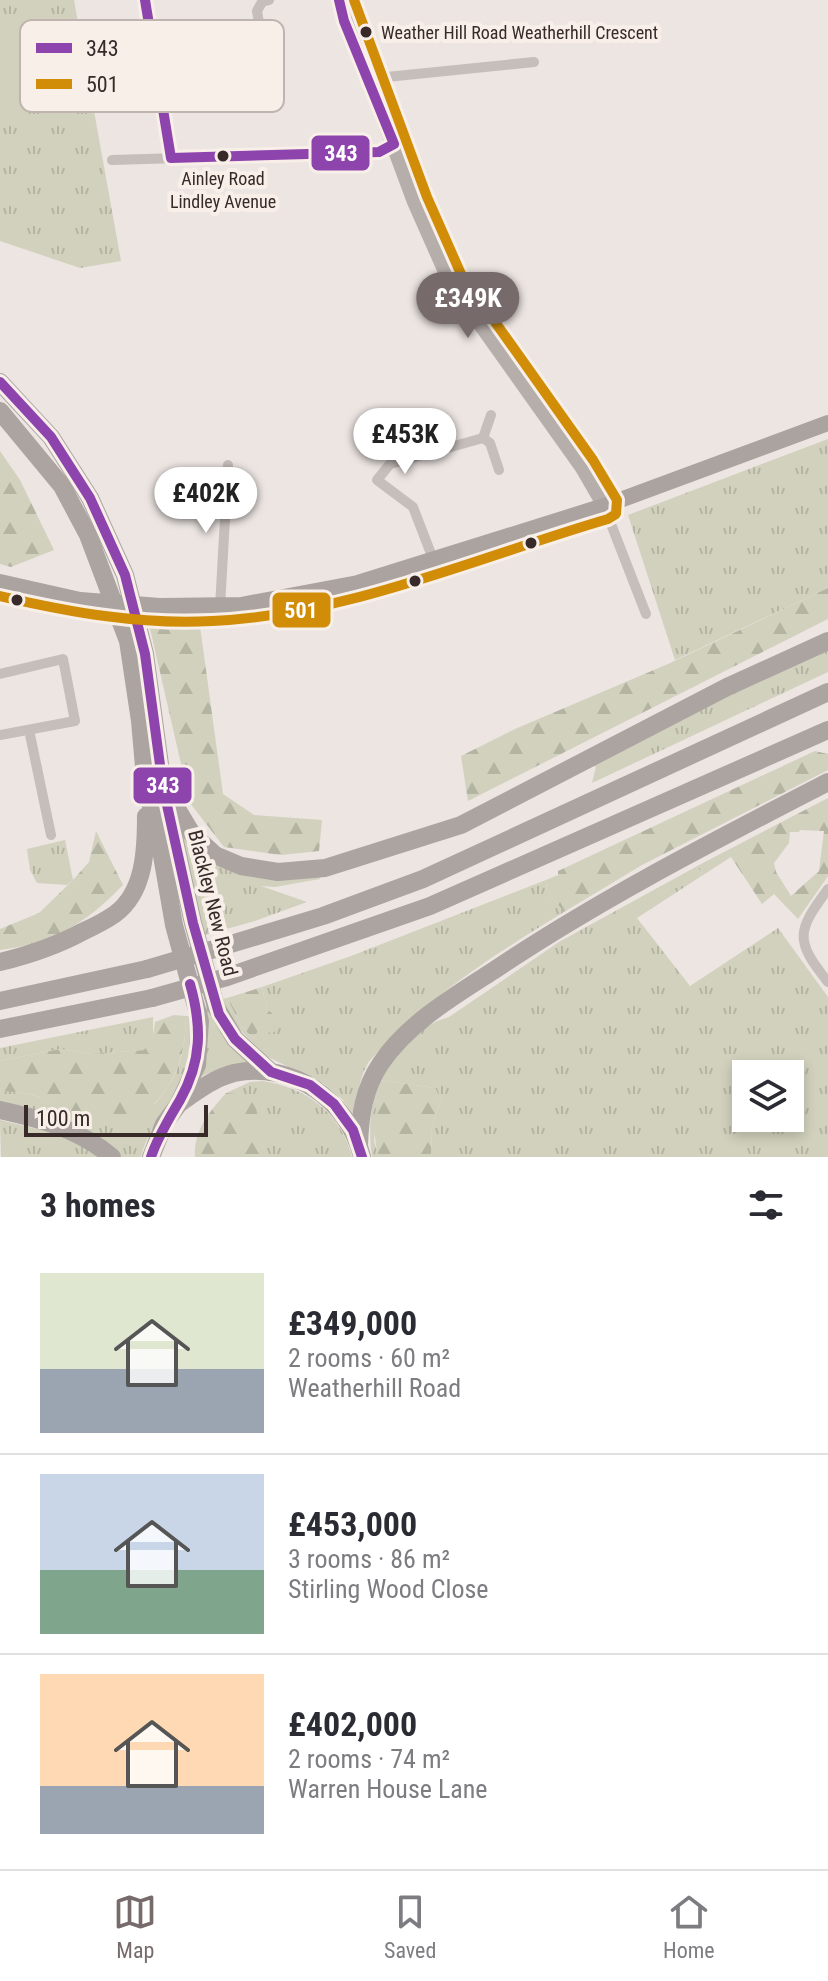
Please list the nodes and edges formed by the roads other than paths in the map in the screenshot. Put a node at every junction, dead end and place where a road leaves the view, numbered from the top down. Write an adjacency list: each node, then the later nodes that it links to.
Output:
1 (145, 0): 4 (street)
2 (269, 0): 5 (street)
3 (339, 0): 7 (street)
4 (148, 20)
5 (259, 20)
6 (534, 62): 7 (street)
7 (367, 79): 9 (street)
8 (163, 112): 10 (street)
9 (394, 144): 10 (street); 19 (street)
10 (171, 158): 11 (street)
11 (112, 160)
12 (0, 382): 31 (highway, Blackley New Road)
13 (0, 411): 31 (highway, Blackley New Road)
14 (491, 415): 16 (street)
15 (828, 423): 19 (main road)
16 (483, 438): 18 (street); 20 (street)
17 (228, 465): 22 (street)
18 (499, 470)
19 (604, 506): 20 (main road); 23 (street)
20 (433, 559): 22 (main road)
21 (0, 582): 22 (main road, bridge)
22 (220, 607)
23 (646, 614)
24 (828, 641): 31 (highway)
25 (0, 674): 27 (street)
26 (828, 692): 36 (highway, bridge)
27 (29, 730): 29 (street); 32 (street)
28 (828, 730): 37 (highway, bridge)
29 (0, 735)
30 (828, 782): 41 (highway)
31 (155, 788): 34 (highway); 38 (highway, Blackley New Road); 39 (highway, Blackley New Road)
32 (51, 835)
33 (828, 889): 35 (street)
34 (0, 962)
35 (828, 982)
36 (0, 1001)
37 (0, 1029)
38 (271, 1072): 39 (highway, Blackley New Road); 41 (highway, Blackley New Road)
39 (178, 1105): 43 (highway, Blackley New Road)
40 (0, 1110): 42 (highway)
41 (361, 1151)
42 (112, 1157)
43 (151, 1157)

